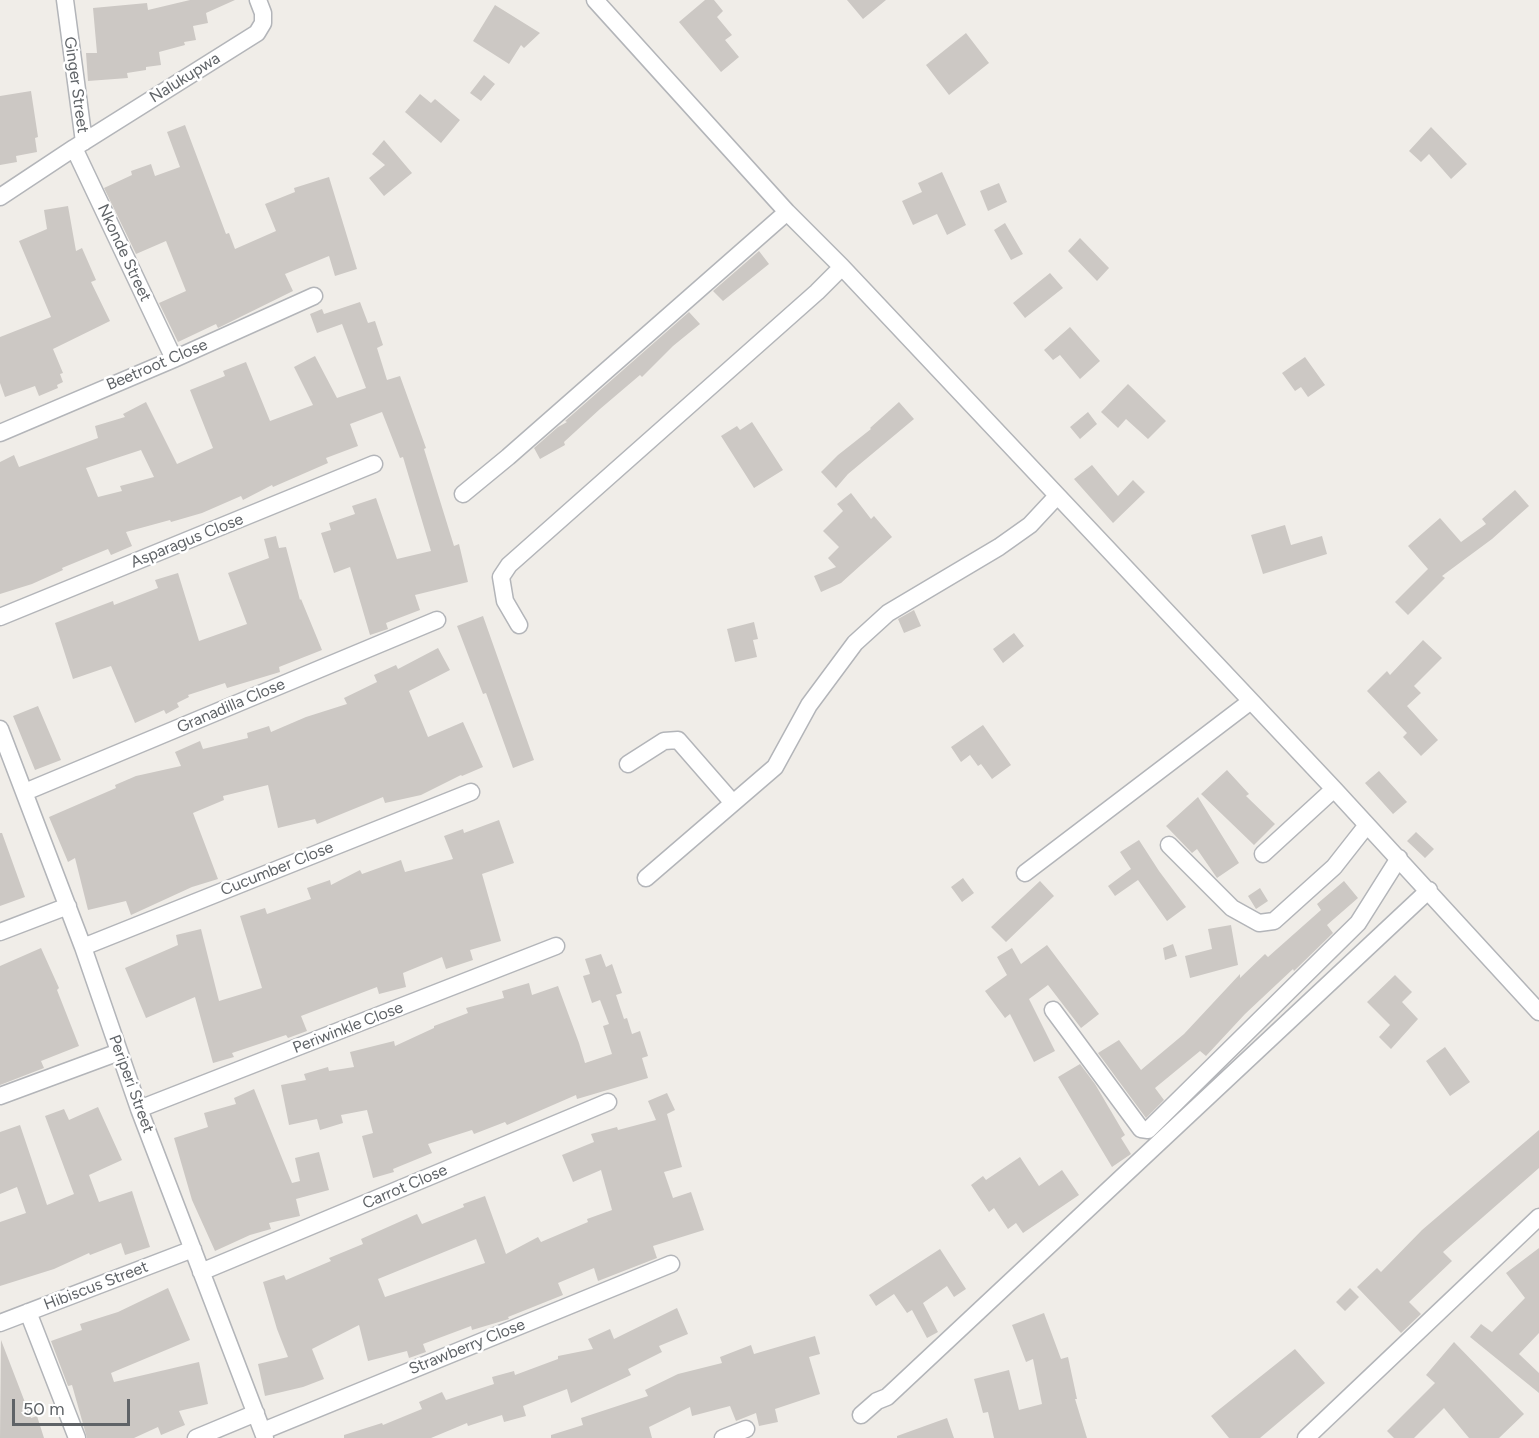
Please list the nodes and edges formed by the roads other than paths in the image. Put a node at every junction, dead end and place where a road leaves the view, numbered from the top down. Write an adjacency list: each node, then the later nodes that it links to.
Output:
1 (65, 0): 4 (street, Ginger Street)
2 (258, 0): 4 (street, Nalukupwa)
3 (595, 0): 6 (street)
4 (79, 145): 5 (street, Ginger Street); 9 (street, Nkonde Street)
5 (0, 197)
6 (787, 212): 7 (street); 12 (street)
7 (842, 267): 13 (street); 16 (street)
8 (314, 296): 9 (street, Beetroot Close)
9 (174, 359): 10 (street, Beetroot Close)
10 (0, 433)
11 (374, 464): 14 (street, Asparagus Close)
12 (463, 494)
13 (1057, 496): 17 (street); 23 (street)
14 (0, 617)
15 (437, 620): 21 (street, Granadilla Close)
16 (519, 625)
17 (1251, 701): 20 (street); 28 (street)
18 (0, 729): 21 (street, Periperi Street)
19 (628, 764): 23 (street)
20 (1334, 789): 24 (street); 26 (street)
21 (25, 792): 31 (street, Periperi Street)
22 (471, 792): 34 (street, Cucumber Close)
23 (733, 804): 29 (street)
24 (1367, 825): 25 (street); 27 (street)
25 (1169, 845)
26 (1263, 854)
27 (1399, 858): 30 (street); 35 (street)
28 (1025, 873)
29 (646, 878)
30 (1429, 890): 36 (street); 48 (street)
31 (68, 906): 32 (street); 34 (street, Periperi Street)
32 (0, 932)
33 (556, 946): 40 (street, Periwinkle Close)
34 (83, 947): 37 (street, Periperi Street)
35 (1053, 1010)
36 (1539, 1011)
37 (119, 1052): 38 (street); 40 (street, Periperi Street)
38 (0, 1096)
39 (608, 1102): 44 (street, Carrot Close)
40 (139, 1109): 42 (street, Periperi Street)
41 (1539, 1217): 54 (street)
42 (192, 1249): 44 (street, Periperi Street); 45 (street, Hibiscus Street)
43 (671, 1264): 50 (street, Strawberry Close)
44 (201, 1272): 47 (street, Periperi Street)
45 (28, 1312): 46 (street, Hibiscus Street); 51 (street)
46 (0, 1323)
47 (255, 1413): 50 (street, Periperi Street); 52 (street)
48 (861, 1415)
49 (746, 1430): 53 (street)
50 (264, 1434)
51 (77, 1438)
52 (196, 1438)
53 (723, 1438)
54 (1306, 1438)

